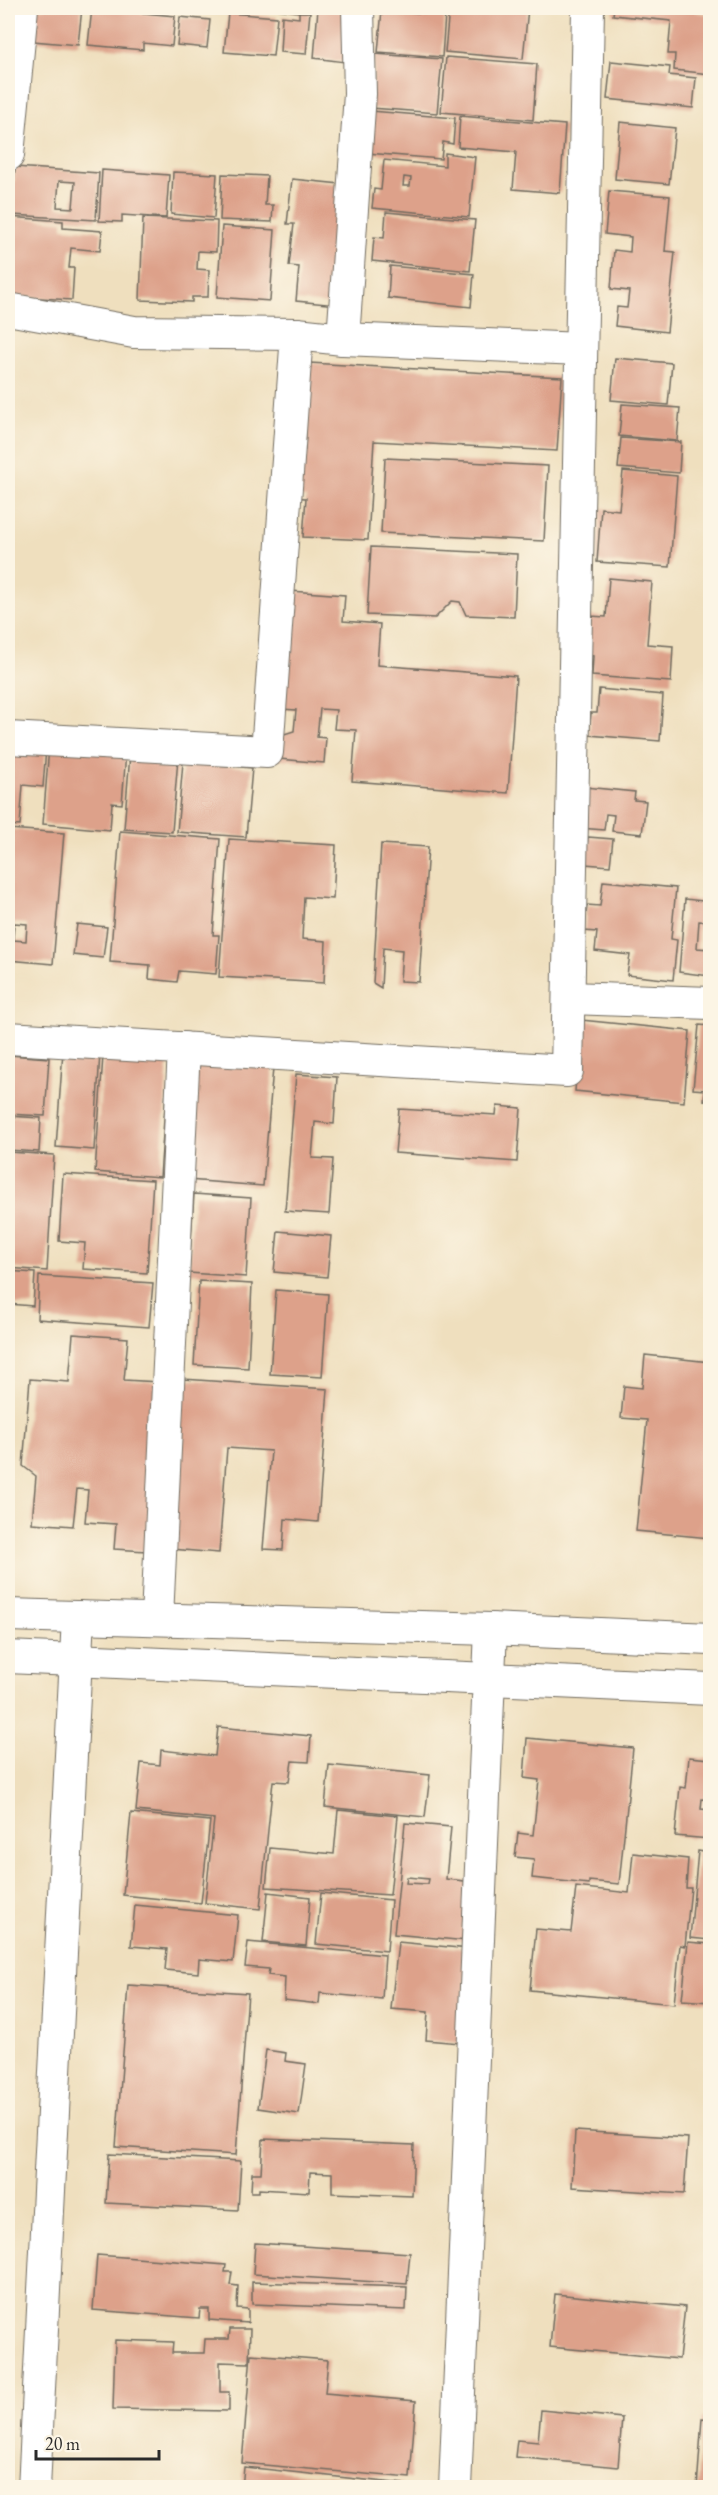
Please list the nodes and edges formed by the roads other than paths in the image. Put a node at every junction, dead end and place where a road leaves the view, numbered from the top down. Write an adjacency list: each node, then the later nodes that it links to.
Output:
1 (22, 8): 4 (street)
2 (358, 8): 7 (street)
3 (588, 8): 8 (street)
4 (8, 155)
5 (8, 309): 6 (street)
6 (297, 334): 7 (street); 9 (street)
7 (343, 339): 8 (street)
8 (581, 349): 10 (street)
9 (8, 738)
10 (570, 998): 11 (street); 13 (street)
11 (711, 1003)
12 (8, 1038): 13 (street)
13 (184, 1048): 16 (street)
14 (8, 1615): 15 (street)
15 (78, 1617): 16 (street); 20 (street)
16 (157, 1618): 17 (street)
17 (491, 1629): 18 (street); 21 (street)
18 (711, 1639)
19 (8, 1657): 20 (street)
20 (77, 1659): 21 (street); 23 (street)
21 (490, 1677): 22 (street); 24 (street)
22 (711, 1689)
23 (34, 2487)
24 (455, 2487)

